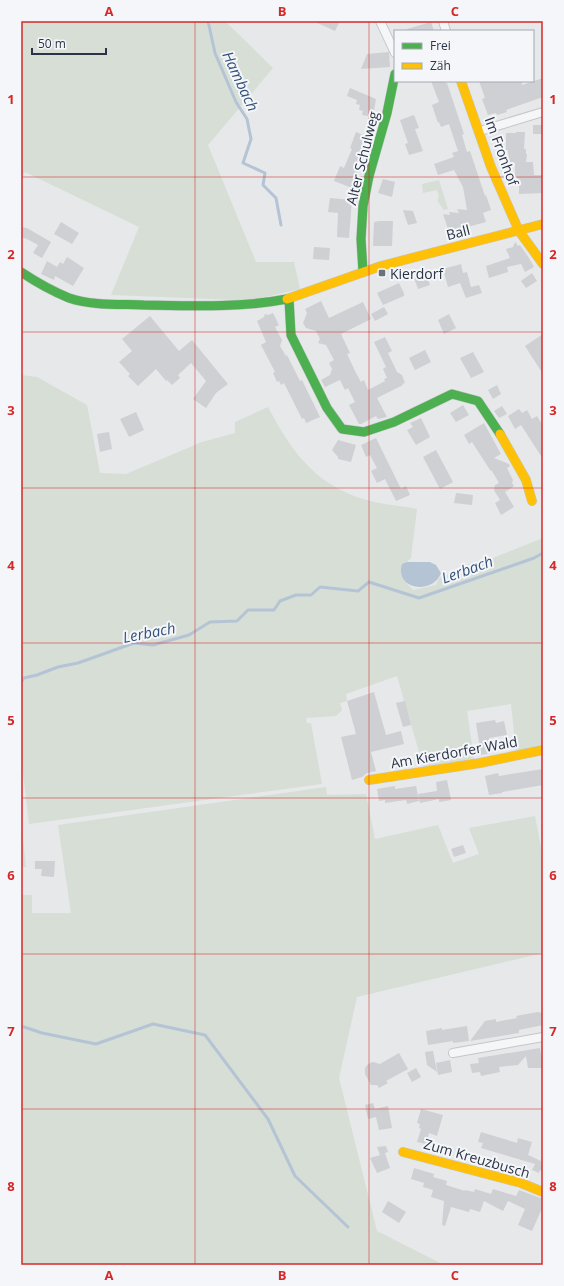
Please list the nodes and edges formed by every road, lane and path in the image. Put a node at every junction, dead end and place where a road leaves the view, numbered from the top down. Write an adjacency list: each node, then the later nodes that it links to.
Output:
1 (380, 21): 2 (street)
2 (394, 51)
3 (394, 79): 11 (street, Alter Schulweg)
4 (462, 82): 6 (street, Im Fronhof)
5 (543, 112): 6 (street)
6 (480, 131): 8 (street, Im Fronhof)
7 (543, 224): 8 (street, Ball)
8 (518, 231): 9 (street, Im Fronhof); 11 (street, Ball)
9 (543, 264)
10 (21, 272): 12 (street)
11 (363, 272): 12 (street)
12 (289, 299): 13 (street)
13 (532, 501)
14 (543, 750): 15 (street, Am Kierdorfer Wald)
15 (369, 780)
16 (543, 1037): 17 (street)
17 (452, 1053)
18 (403, 1152): 19 (street, Zum Kreuzbusch)
19 (543, 1192)

